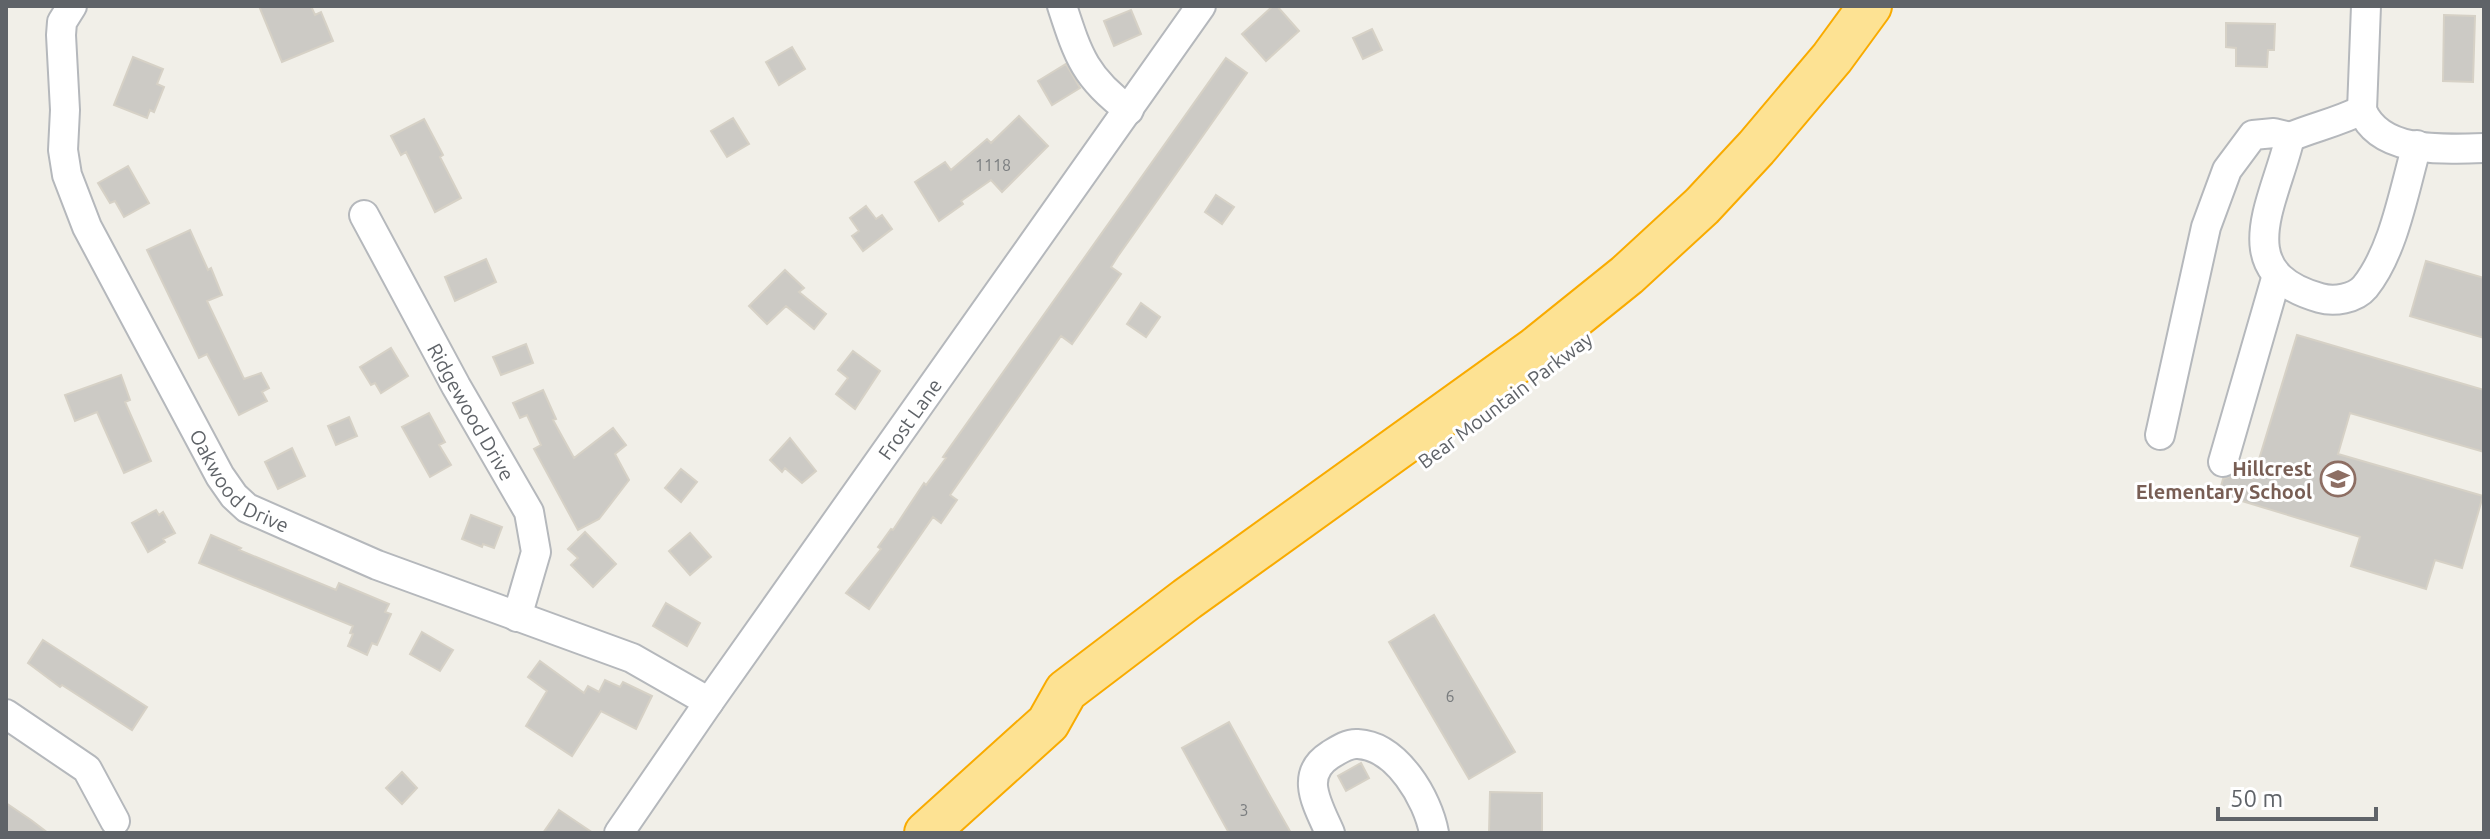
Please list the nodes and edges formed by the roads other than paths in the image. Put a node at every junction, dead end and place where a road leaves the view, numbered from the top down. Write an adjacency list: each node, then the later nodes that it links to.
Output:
1 (72, 6): 16 (street, Oakwood Drive)
2 (1062, 6): 7 (street)
3 (1201, 6): 7 (street, Frost Lane)
4 (1870, 6): 19 (highway, Bear Mountain Parkway)
5 (1899, 6): 19 (highway, Bear Mountain Parkway)
6 (2366, 6): 8 (street)
7 (1129, 110): 17 (street, Frost Lane)
8 (2362, 110): 9 (street); 10 (street)
9 (2290, 137): 13 (street); 14 (street)
10 (2417, 145): 11 (street); 13 (street)
11 (2484, 148)
12 (364, 215): 16 (street, Ridgewood Drive)
13 (2277, 275): 15 (street)
14 (2160, 435)
15 (2223, 462)
16 (517, 617): 17 (street, Oakwood Drive)
17 (709, 702): 21 (street, Frost Lane)
18 (6, 714): 20 (street)
19 (1048, 723): 22 (highway, Bear Mountain Parkway)
20 (115, 821)
21 (619, 833)
22 (926, 833)
23 (1330, 833): 24 (street)
24 (1434, 833)

